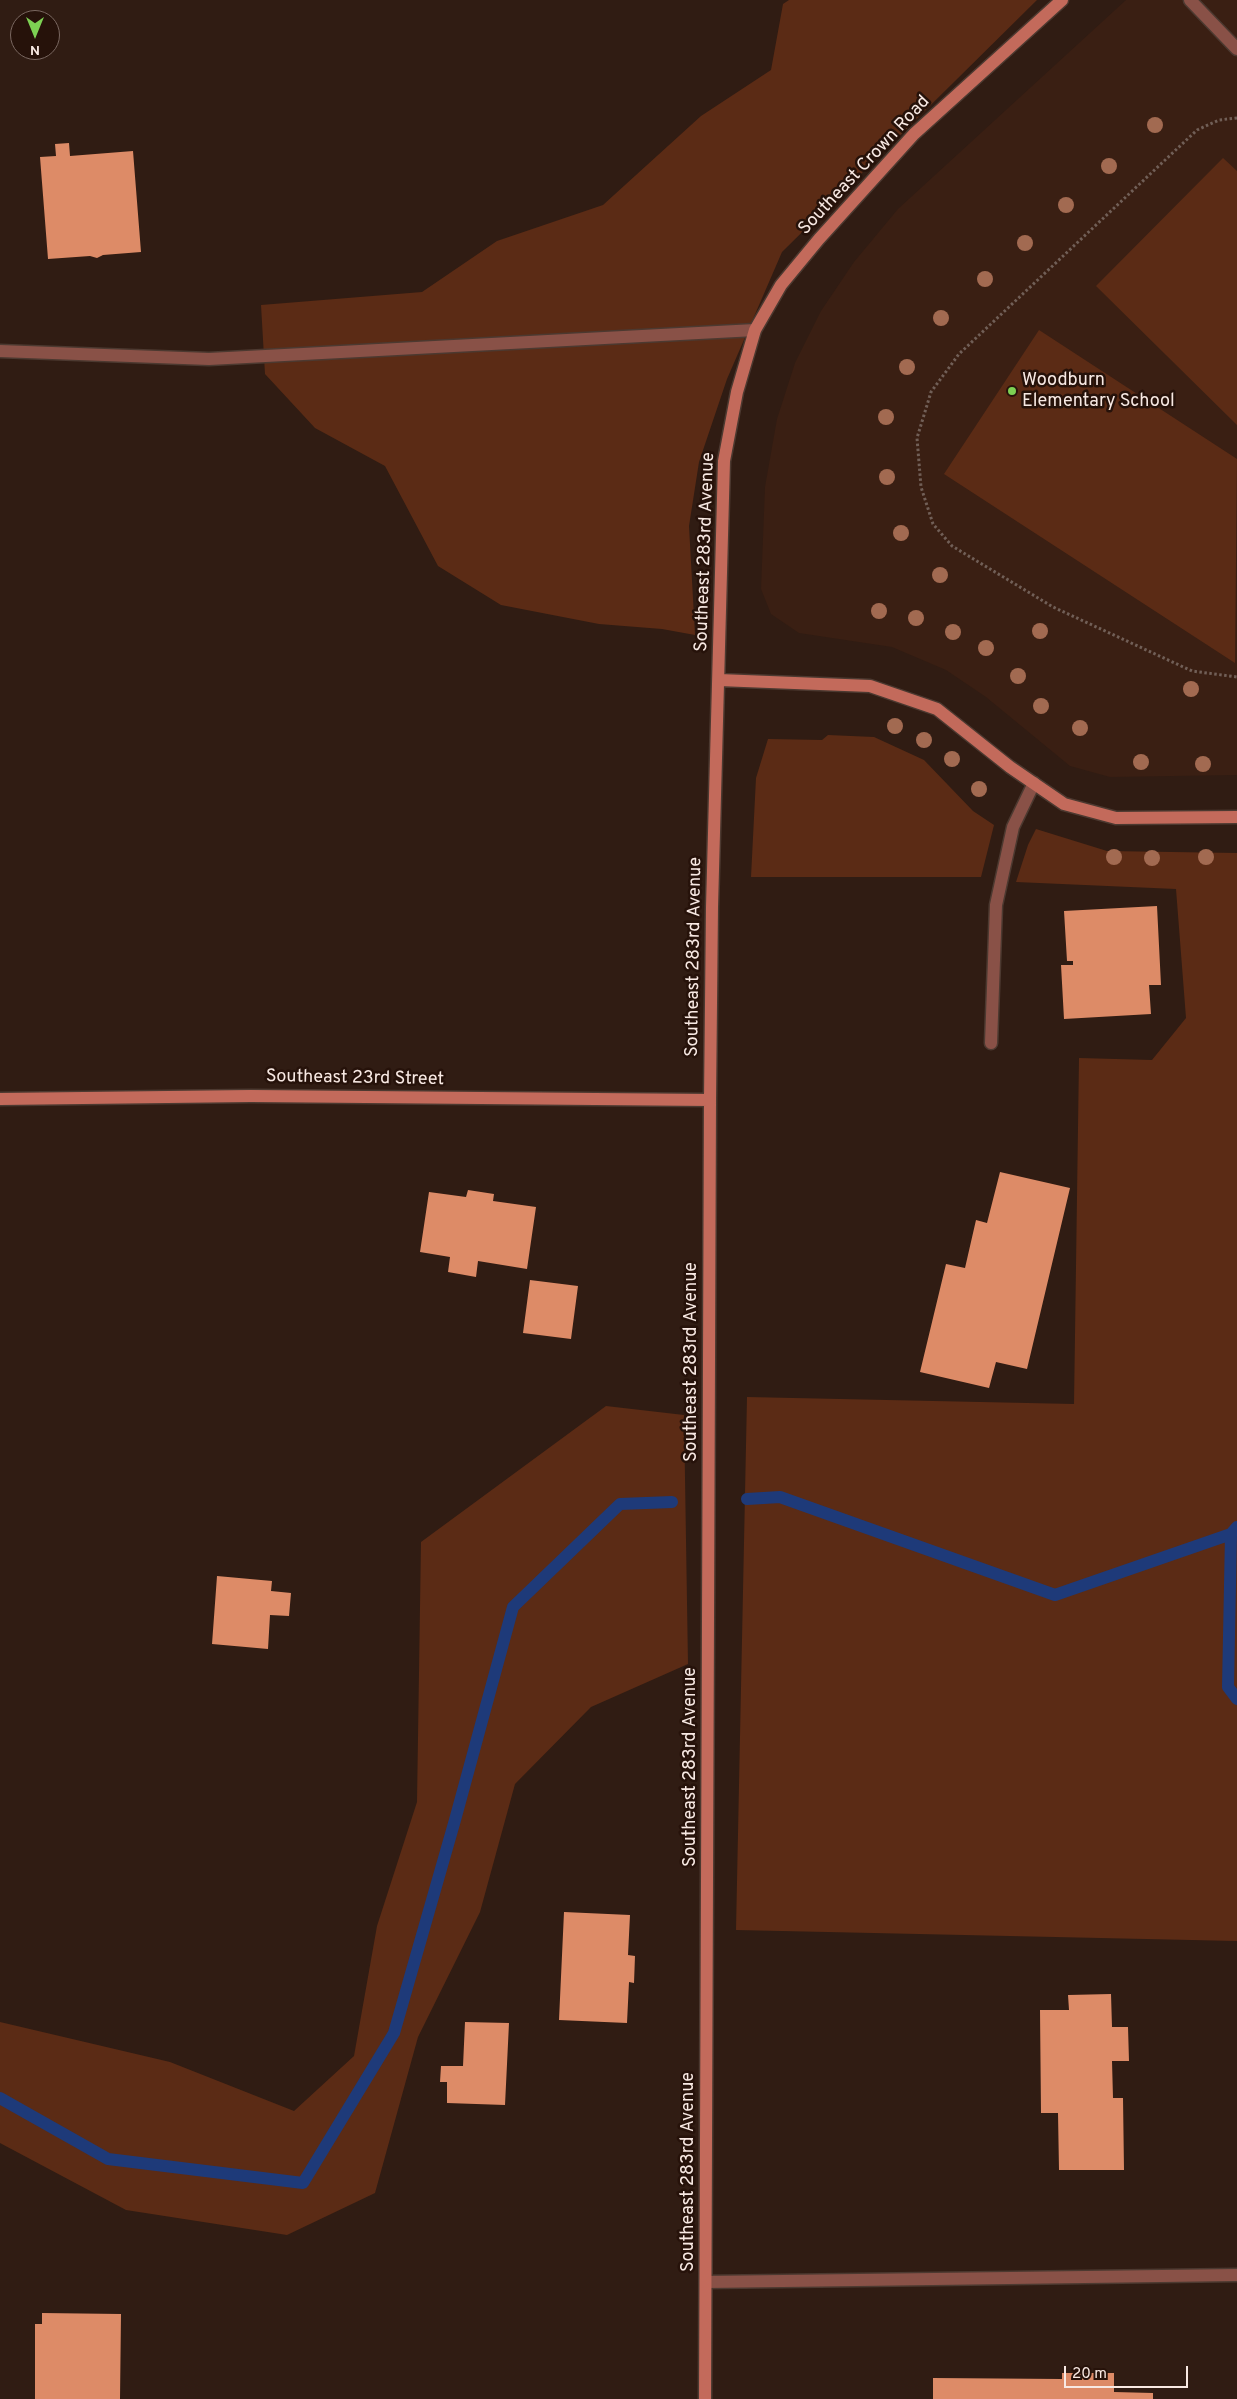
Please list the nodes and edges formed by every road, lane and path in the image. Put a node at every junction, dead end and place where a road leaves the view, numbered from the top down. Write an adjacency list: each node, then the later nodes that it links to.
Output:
1 (1062, 0): 5 (street, Southeast Crown Road)
2 (1190, 0): 3 (lane)
3 (1237, 49)
4 (1237, 118): 7 (path)
5 (755, 330): 6 (lane); 8 (street, Southeast 283rd Avenue)
6 (0, 351)
7 (1237, 677)
8 (719, 680): 9 (street); 13 (street, Southeast 283rd Avenue)
9 (1034, 783): 10 (street); 11 (lane)
10 (1237, 817)
11 (991, 1043)
12 (0, 1099): 13 (street, Southeast 23rd Street)
13 (710, 1100): 15 (street, Southeast 283rd Avenue)
14 (1237, 2275): 15 (lane)
15 (706, 2282): 16 (street, Southeast 283rd Avenue)
16 (705, 2399)

